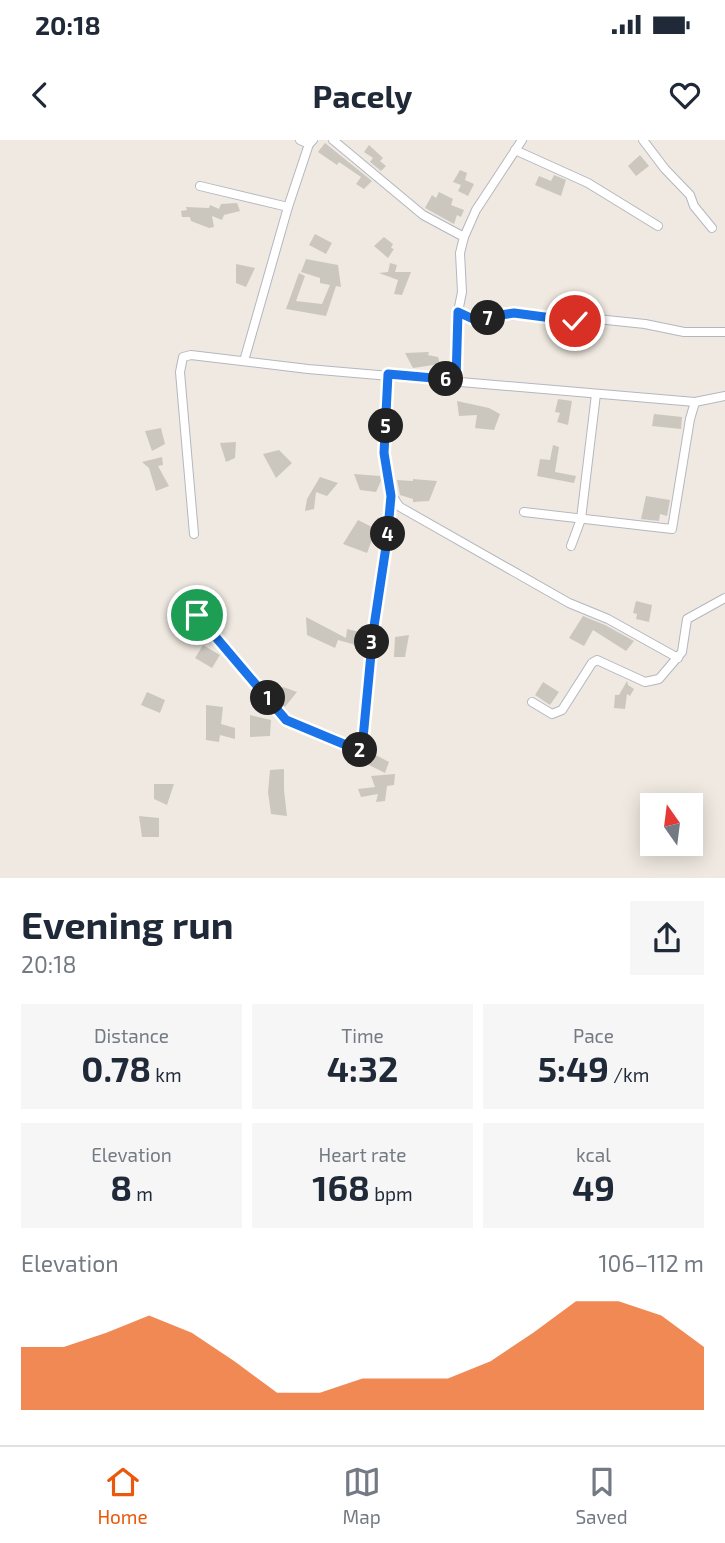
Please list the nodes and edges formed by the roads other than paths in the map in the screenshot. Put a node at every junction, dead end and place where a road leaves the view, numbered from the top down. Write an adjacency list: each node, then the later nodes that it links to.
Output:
1 (300, 140): 5 (street)
2 (333, 140): 11 (street)
3 (522, 140): 6 (street)
4 (643, 140): 10 (street)
5 (311, 142): 8 (street)
6 (515, 150): 9 (street); 11 (street)
7 (200, 186): 8 (street)
8 (288, 207): 14 (street)
9 (658, 226)
10 (712, 228)
11 (464, 237): 12 (street)
12 (458, 312): 13 (street); 16 (street)
13 (725, 332)
14 (244, 361): 15 (street); 23 (street)
15 (388, 374): 16 (street); 20 (street)
16 (456, 380): 17 (street)
17 (596, 394): 19 (street); 22 (street)
18 (725, 396): 19 (street)
19 (695, 402): 22 (street)
20 (391, 496): 26 (street); 27 (street)
21 (524, 512): 22 (street)
22 (581, 519): 24 (street)
23 (194, 534)
24 (571, 546)
25 (725, 598): 27 (street)
26 (197, 615)
27 (678, 658): 28 (street)
28 (533, 702)

